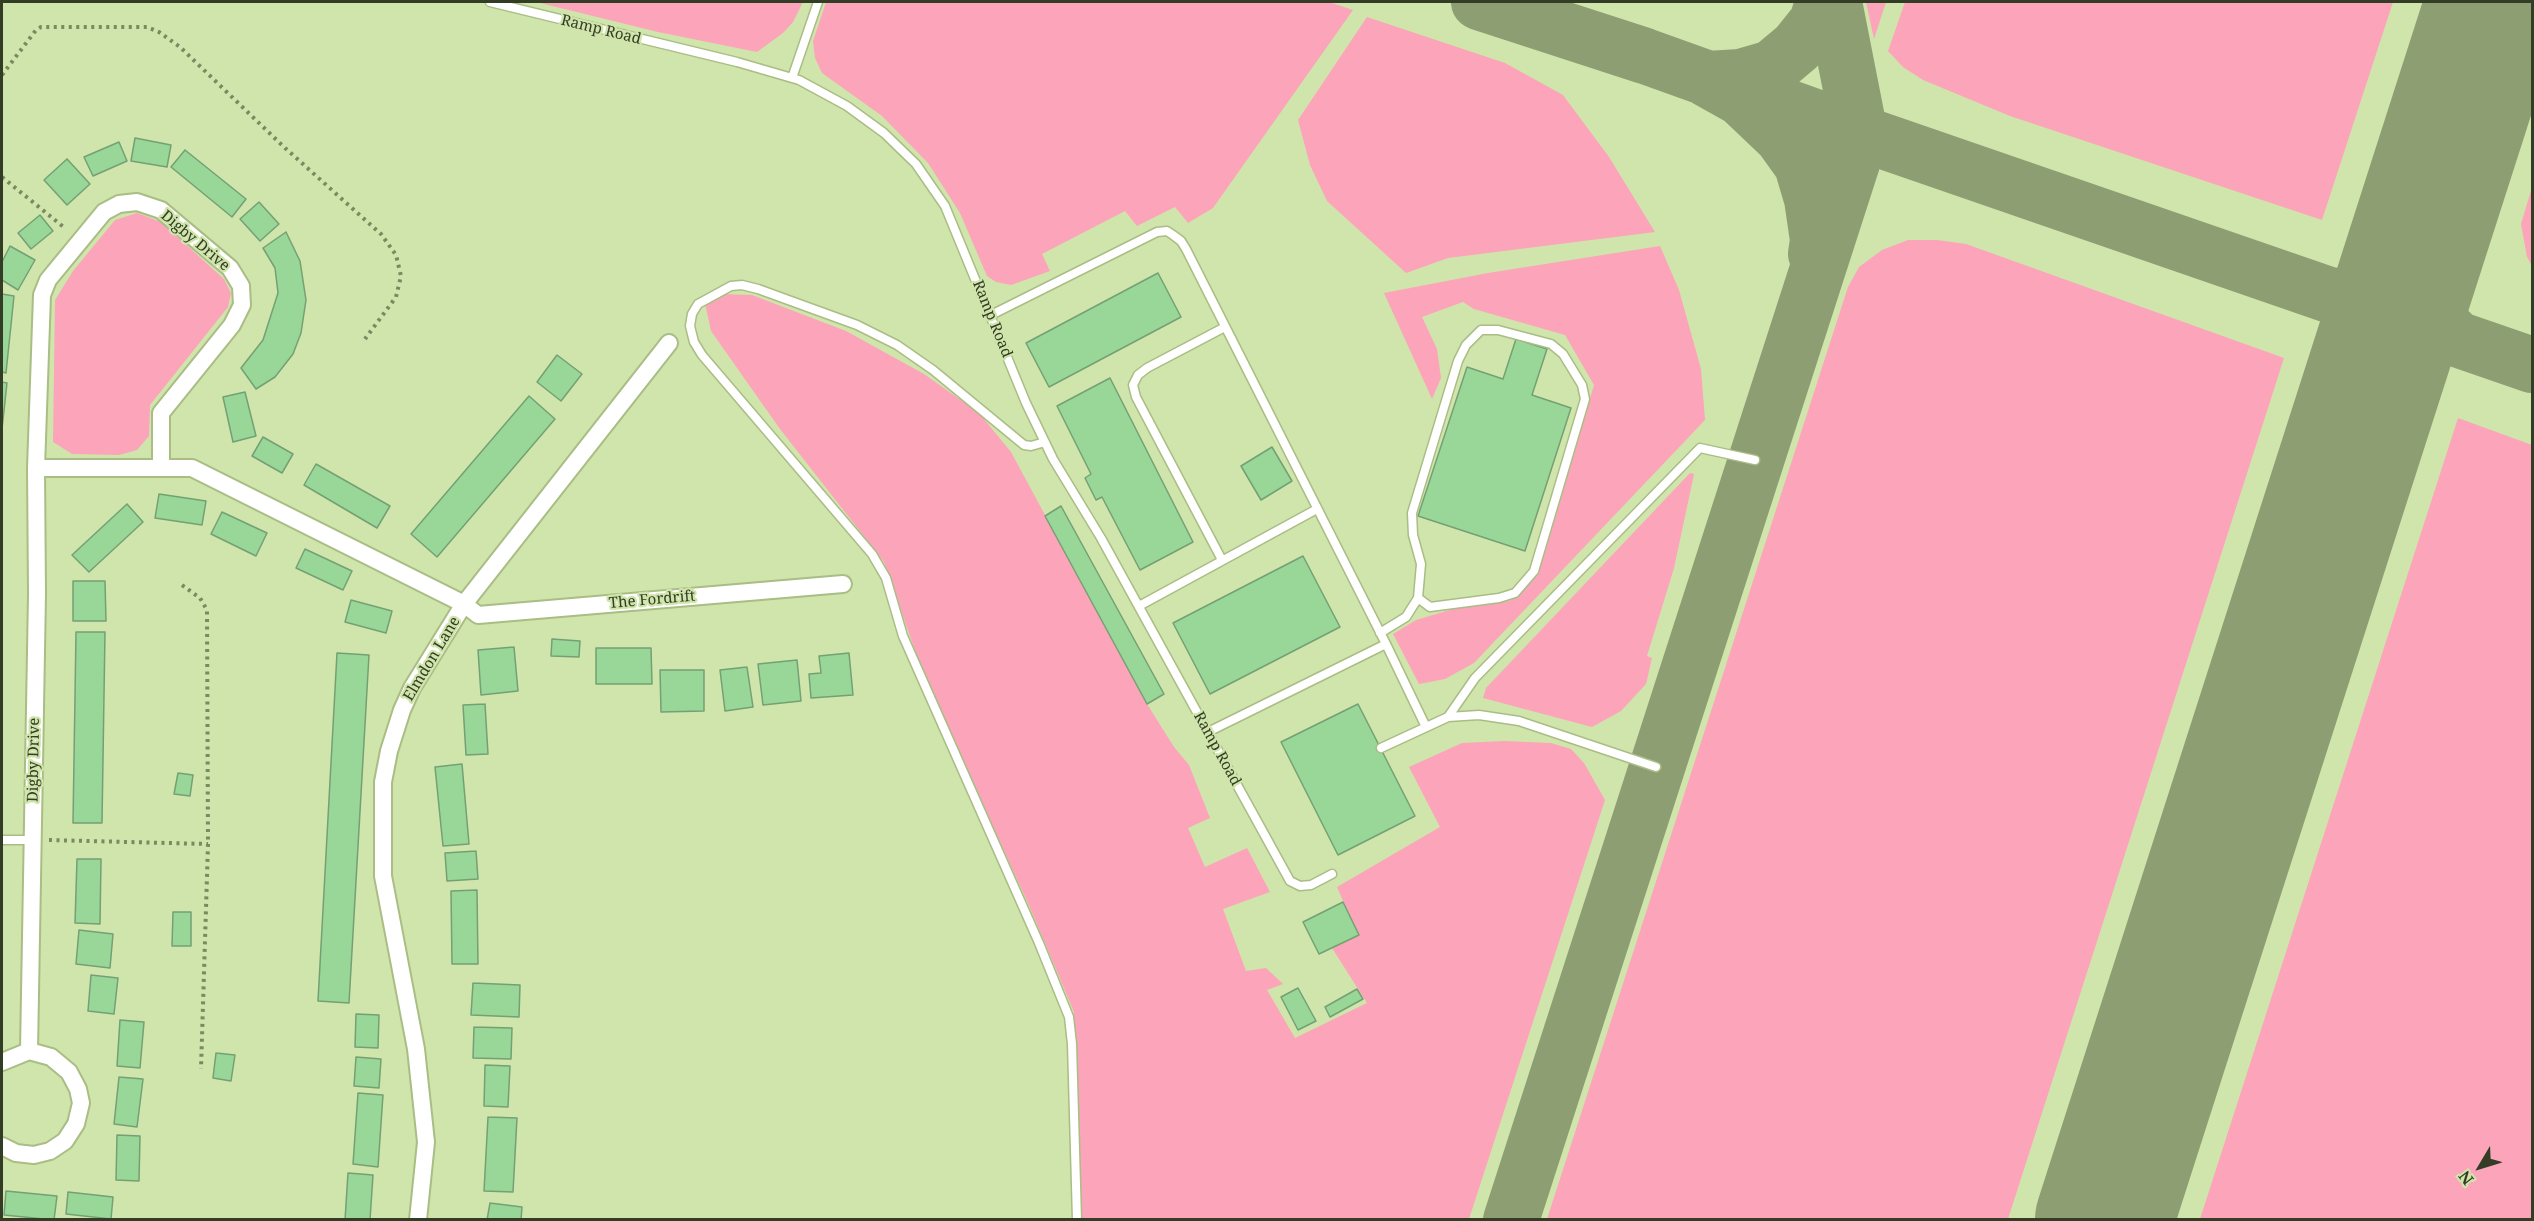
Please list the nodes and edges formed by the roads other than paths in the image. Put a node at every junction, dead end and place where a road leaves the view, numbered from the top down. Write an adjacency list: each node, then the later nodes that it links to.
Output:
1 (490, 2): 3 (lane, Ramp Road)
2 (818, 2): 3 (lane)
3 (792, 78): 4 (lane, Ramp Road)
4 (991, 315): 5 (lane); 7 (lane, Ramp Road)
5 (1225, 327): 11 (lane); 12 (lane)
6 (669, 343): 15 (street, Elmdon Lane)
7 (1045, 442): 16 (lane, Ramp Road); 31 (lane)
8 (1755, 460): 19 (lane)
9 (36, 468): 10 (street); 10 (street, Digby Drive); 25 (street, Digby Drive)
10 (161, 468): 15 (street)
11 (1317, 509): 12 (lane); 17 (lane)
12 (1222, 560): 16 (lane)
13 (843, 584): 15 (street, The Fordrift)
14 (1418, 598): 14 (lane); 17 (lane)
15 (464, 604): 30 (street, Elmdon Lane)
16 (1139, 606): 21 (lane, Ramp Road)
17 (1380, 633): 18 (lane)
18 (1386, 644): 20 (lane); 21 (lane)
19 (1448, 717): 20 (lane); 23 (lane)
20 (1426, 727): 22 (lane)
21 (1208, 732): 26 (lane, Ramp Road)
22 (1381, 748)
23 (1656, 767)
24 (2, 840): 25 (lane)
25 (33, 840): 27 (street, Digby Drive)
26 (1332, 874)
27 (29, 1051): 28 (street); 29 (street)
28 (2, 1062)
29 (2, 1146)
30 (418, 1220)
31 (1077, 1220)

